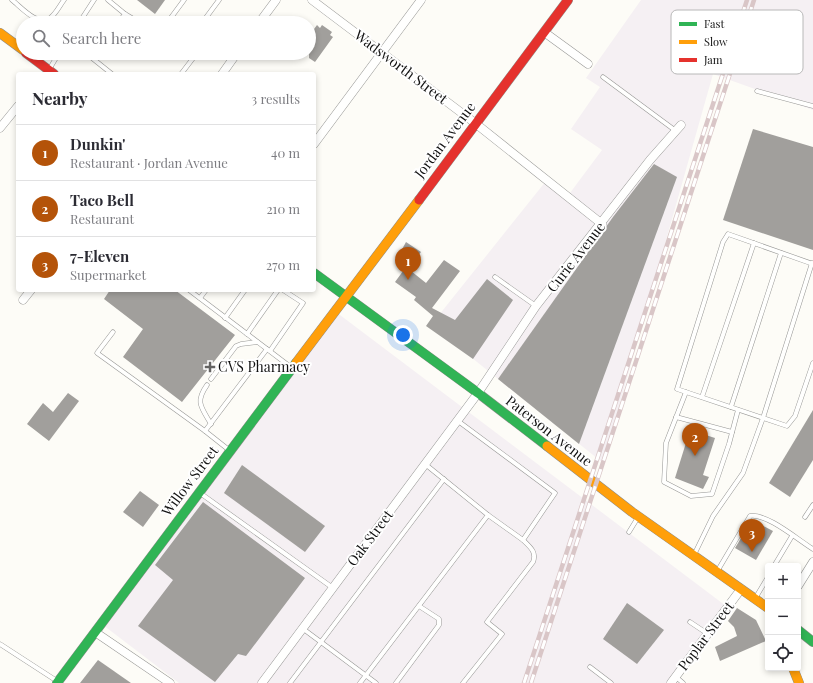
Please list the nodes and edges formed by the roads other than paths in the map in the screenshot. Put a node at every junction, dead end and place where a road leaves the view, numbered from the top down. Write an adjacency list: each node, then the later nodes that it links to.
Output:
1 (12, 0): 12 (lane)
2 (64, 0): 13 (lane)
3 (94, 0): 14 (lane)
4 (108, 0): 11 (lane)
5 (184, 0): 16 (lane)
6 (219, 0): 17 (lane)
7 (276, 0): 18 (street)
8 (312, 0): 22 (street, Wadsworth Street)
9 (421, 0): 22 (street)
10 (568, 0): 19 (street, Jordan Avenue)
11 (125, 14): 15 (lane)
12 (33, 16)
13 (52, 16)
14 (84, 16)
15 (128, 16)
16 (172, 16)
17 (207, 16)
18 (264, 16)
19 (544, 32): 28 (street); 38 (street, Jordan Avenue)
20 (0, 33): 21 (street)
21 (16, 45)
22 (381, 53): 38 (street, Wadsworth Street); 41 (street)
23 (34, 60): 29 (street)
24 (56, 60): 30 (lane)
25 (94, 60): 31 (lane)
26 (192, 60): 32 (lane)
27 (233, 60): 33 (street)
28 (588, 64)
29 (48, 72)
30 (50, 72)
31 (110, 72)
32 (183, 72)
33 (224, 72)
34 (603, 77): 40 (lane)
35 (757, 91): 36 (lane)
36 (813, 106)
37 (16, 108): 39 (street)
38 (475, 123): 42 (street, Wadsworth Street); 54 (street, Jordan Avenue)
39 (0, 128)
40 (678, 128): 42 (street, Curie Avenue)
41 (316, 141)
42 (602, 224): 57 (street, Curie Avenue)
43 (754, 243): 44 (lane); 67 (lane); 69 (lane)
44 (781, 252): 45 (lane); 70 (lane)
45 (812, 264): 73 (lane)
46 (316, 274): 54 (street, Paterson Avenue)
47 (495, 277): 57 (lane)
48 (29, 292): 56 (street)
49 (192, 292): 55 (lane)
50 (204, 292): 55 (lane)
51 (244, 292): 58 (lane)
52 (277, 292): 60 (lane)
53 (286, 292): 62 (lane)
54 (345, 296): 64 (street, Willow Street); 68 (street, Paterson Avenue)
55 (200, 298): 58 (lane)
56 (23, 300)
57 (536, 306): 68 (street, Curie Avenue)
58 (225, 318): 60 (lane)
59 (113, 332): 76 (lane)
60 (247, 334): 61 (lane)
61 (257, 342): 62 (lane); 65 (lane)
62 (268, 350): 64 (lane); 75 (lane)
63 (813, 363): 73 (lane)
64 (292, 368): 78 (street, Willow Street)
65 (211, 379)
66 (207, 385): 75 (lane)
67 (686, 392): 69 (lane); 72 (lane)
68 (478, 393): 74 (street, Oak Street); 84 (street, Paterson Avenue)
69 (702, 398): 70 (lane)
70 (731, 407): 71 (lane)
71 (738, 410): 73 (lane); 77 (lane)
72 (676, 417): 77 (lane); 77 (lane)
73 (763, 418): 90 (lane)
74 (457, 420): 79 (street, Oak Street); 88 (lane)
75 (211, 424): 76 (lane)
76 (205, 431): 78 (lane)
77 (732, 432)
78 (230, 451): 81 (street, Willow Street)
79 (425, 464): 80 (lane); 96 (street, Oak Street)
80 (444, 479): 83 (lane); 106 (lane)
81 (199, 492): 96 (lane); 103 (street, Willow Street)
82 (813, 505): 85 (lane)
83 (488, 515): 88 (lane); 99 (lane)
84 (639, 517): 86 (lane); 90 (street, Paterson Avenue)
85 (805, 517)
86 (629, 532)
87 (792, 536): 89 (lane); 92 (lane); 93 (lane)
88 (523, 540): 120 (lane)
89 (813, 549)
90 (694, 556): 93 (street, Paterson Avenue)
91 (813, 562): 94 (street)
92 (776, 563)
93 (717, 572): 97 (street, Paterson Avenue)
94 (801, 581)
95 (765, 582): 98 (lane)
96 (333, 588): 102 (street, Oak Street)
97 (741, 589): 98 (street, Paterson Avenue); 105 (street, Poplar Street)
98 (755, 599): 100 (street, Paterson Avenue)
99 (419, 606): 111 (lane); 119 (lane)
100 (765, 606)
101 (690, 622): 105 (lane)
102 (302, 628): 106 (lane); 115 (street, Oak Street)
103 (95, 632): 113 (street, Willow Street); 114 (street)
104 (801, 632): 107 (street)
105 (708, 634): 112 (street, Poplar Street)
106 (321, 642): 111 (lane); 116 (lane)
107 (813, 642)
108 (0, 644): 113 (lane)
109 (590, 667): 121 (lane)
110 (794, 671): 123 (street)
111 (366, 675): 117 (lane); 118 (lane)
112 (673, 680): 122 (lane)
113 (57, 682)
114 (170, 683)
115 (262, 683)
116 (290, 683)
117 (360, 683)
118 (376, 683)
119 (396, 683)
120 (463, 683)
121 (611, 683)
122 (683, 683)
123 (799, 683)

